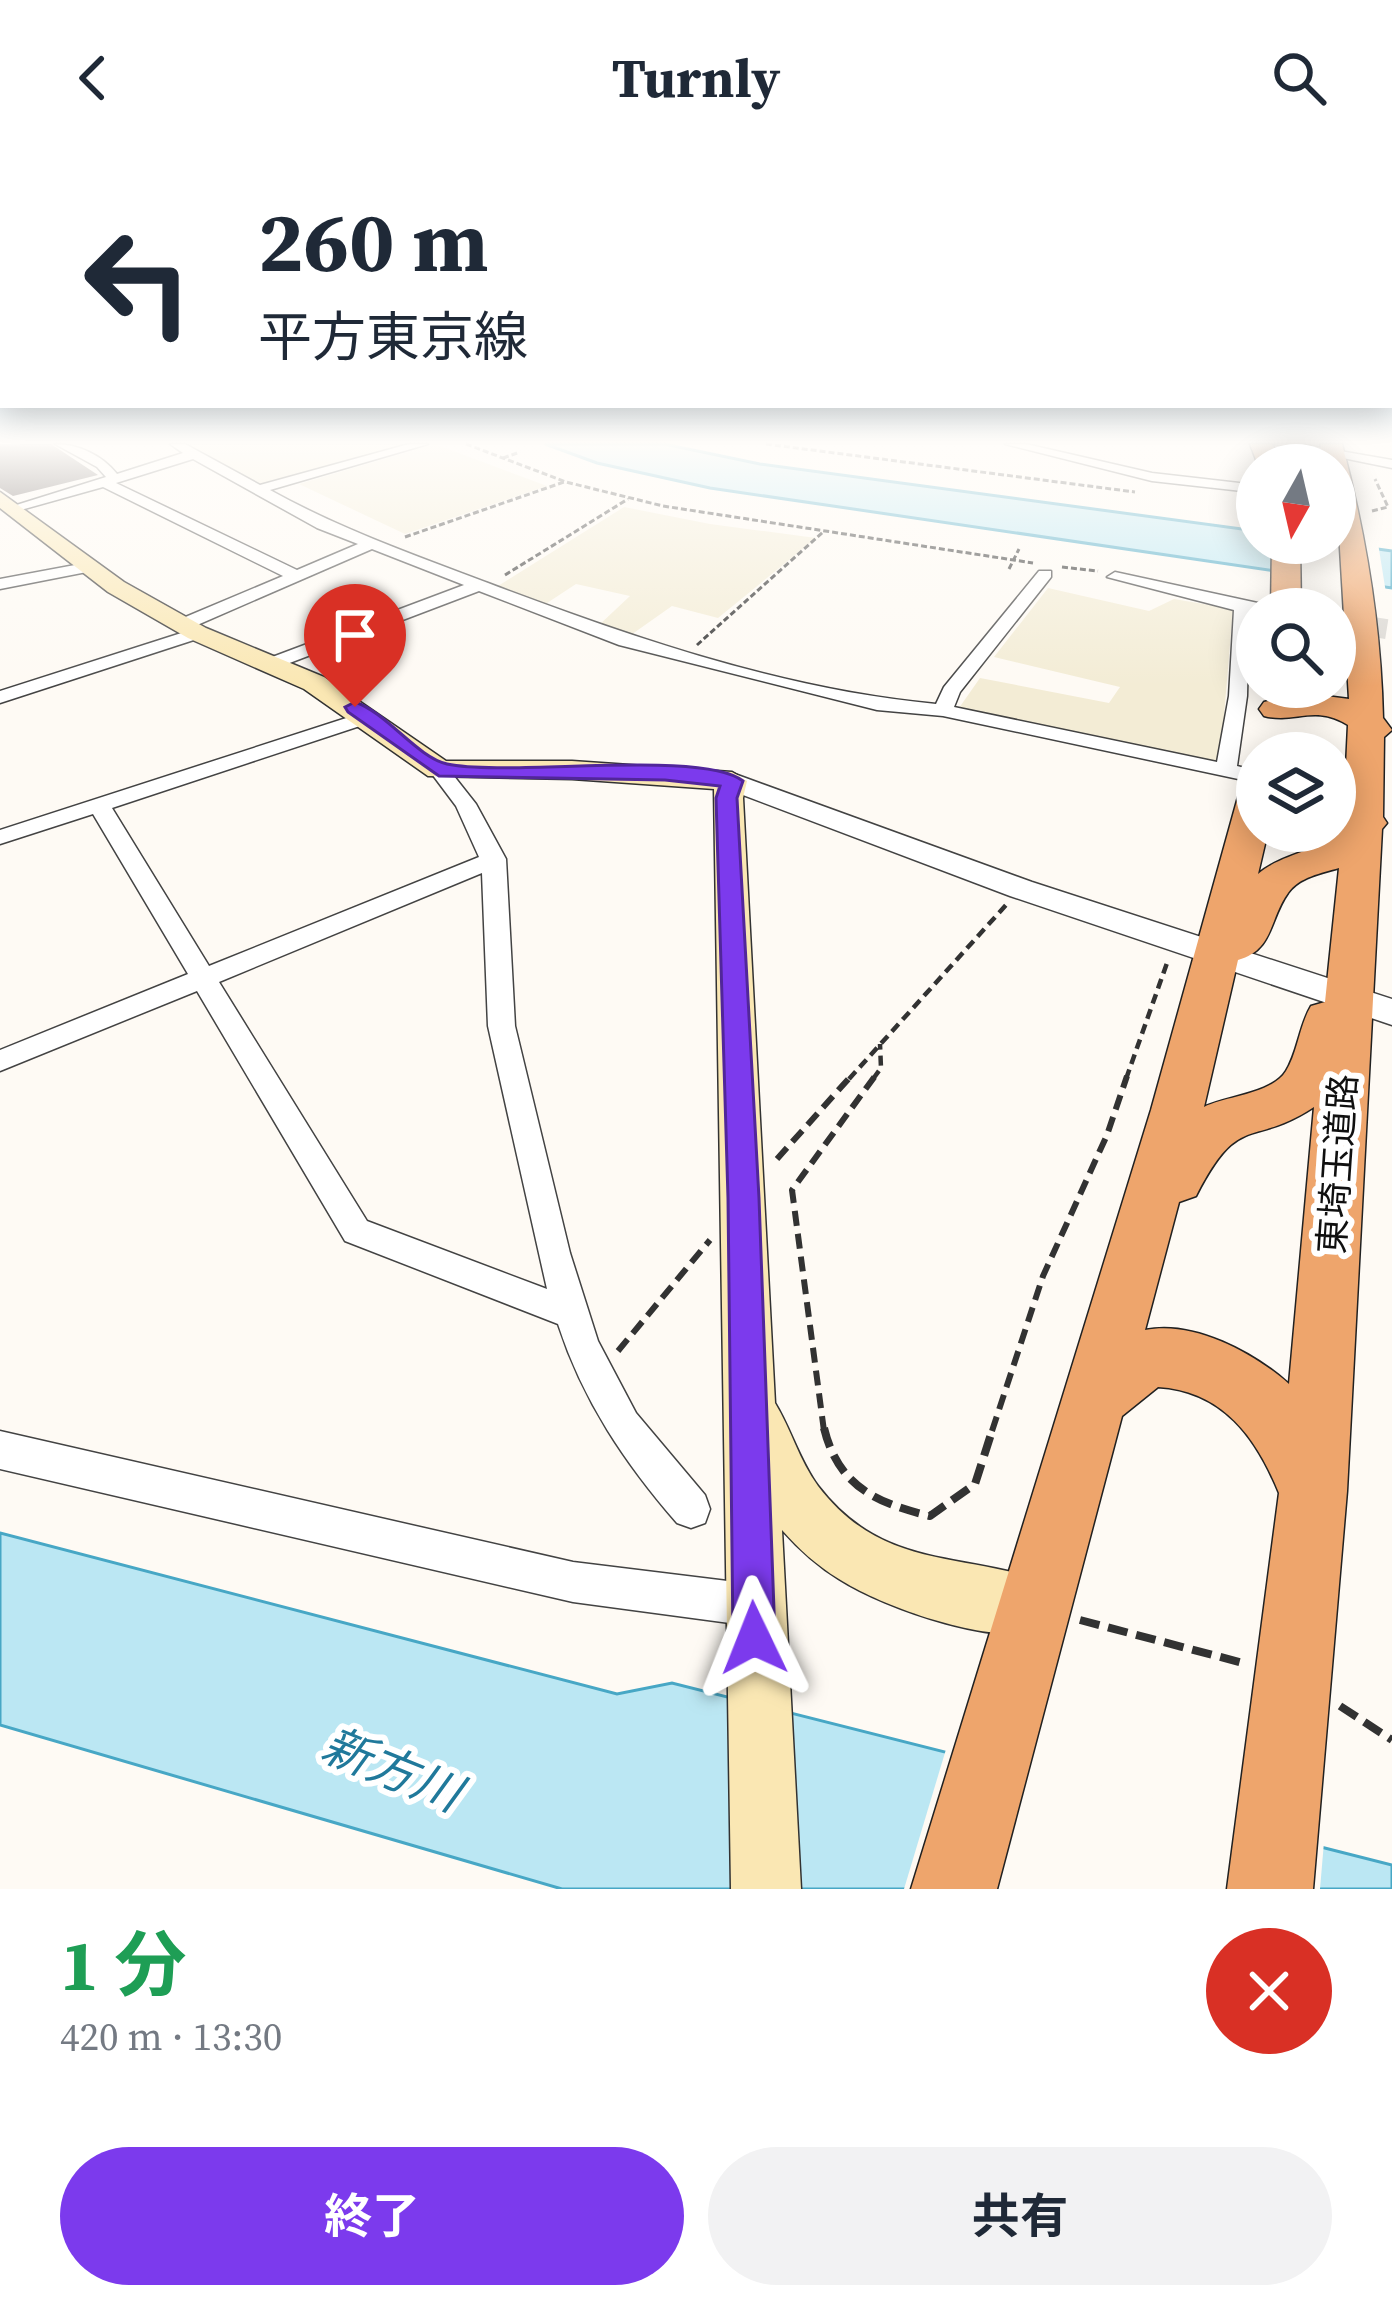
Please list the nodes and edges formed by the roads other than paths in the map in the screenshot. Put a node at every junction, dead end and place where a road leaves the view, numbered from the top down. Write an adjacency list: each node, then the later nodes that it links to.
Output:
1 (33, 525): 6 (main road)
2 (196, 525): 9 (street)
3 (331, 525): 5 (street)
4 (1364, 525): 13 (highway, 東埼玉道路)
5 (374, 545): 9 (street); 11 (street)
6 (91, 567): 10 (street); 15 (main road)
7 (1045, 574): 19 (street)
8 (1111, 575): 12 (street)
9 (296, 577): 15 (street)
10 (0, 584)
11 (482, 586): 16 (street); 19 (street)
12 (1236, 599)
13 (1370, 618): 14 (street); 21 (highway, 東埼玉道路)
14 (1356, 619)
15 (190, 629): 16 (main road); 17 (street)
16 (273, 663): 20 (main road)
17 (0, 697)
18 (1340, 708): 21 (highway)
19 (943, 710): 24 (street)
20 (368, 717): 22 (main road); 25 (street)
21 (1375, 729): 27 (highway, 東埼玉道路)
22 (439, 770): 23 (main road); 29 (street)
23 (732, 781): 30 (street); 36 (main road)
24 (1236, 782)
25 (99, 805): 28 (street); 31 (street)
26 (1236, 805): 30 (highway)
27 (1375, 813): 30 (highway); 32 (highway, 東埼玉道路)
28 (0, 837)
29 (495, 859): 31 (street); 35 (street)
30 (1197, 946): 32 (street); 34 (highway)
31 (202, 976): 33 (street); 35 (street)
32 (1370, 1005): 34 (highway); 39 (highway, 東埼玉道路)
33 (0, 1061)
34 (1138, 1245): 37 (highway)
35 (566, 1312): 40 (street)
36 (746, 1382): 41 (main road); 42 (main road)
37 (1095, 1398): 39 (highway); 42 (highway)
38 (0, 1450): 41 (street)
39 (1312, 1496): 45 (highway, 東埼玉道路)
40 (691, 1509)
41 (753, 1622): 43 (main road)
42 (1025, 1636): 44 (highway)
43 (766, 1889)
44 (954, 1889)
45 (1270, 1889)

